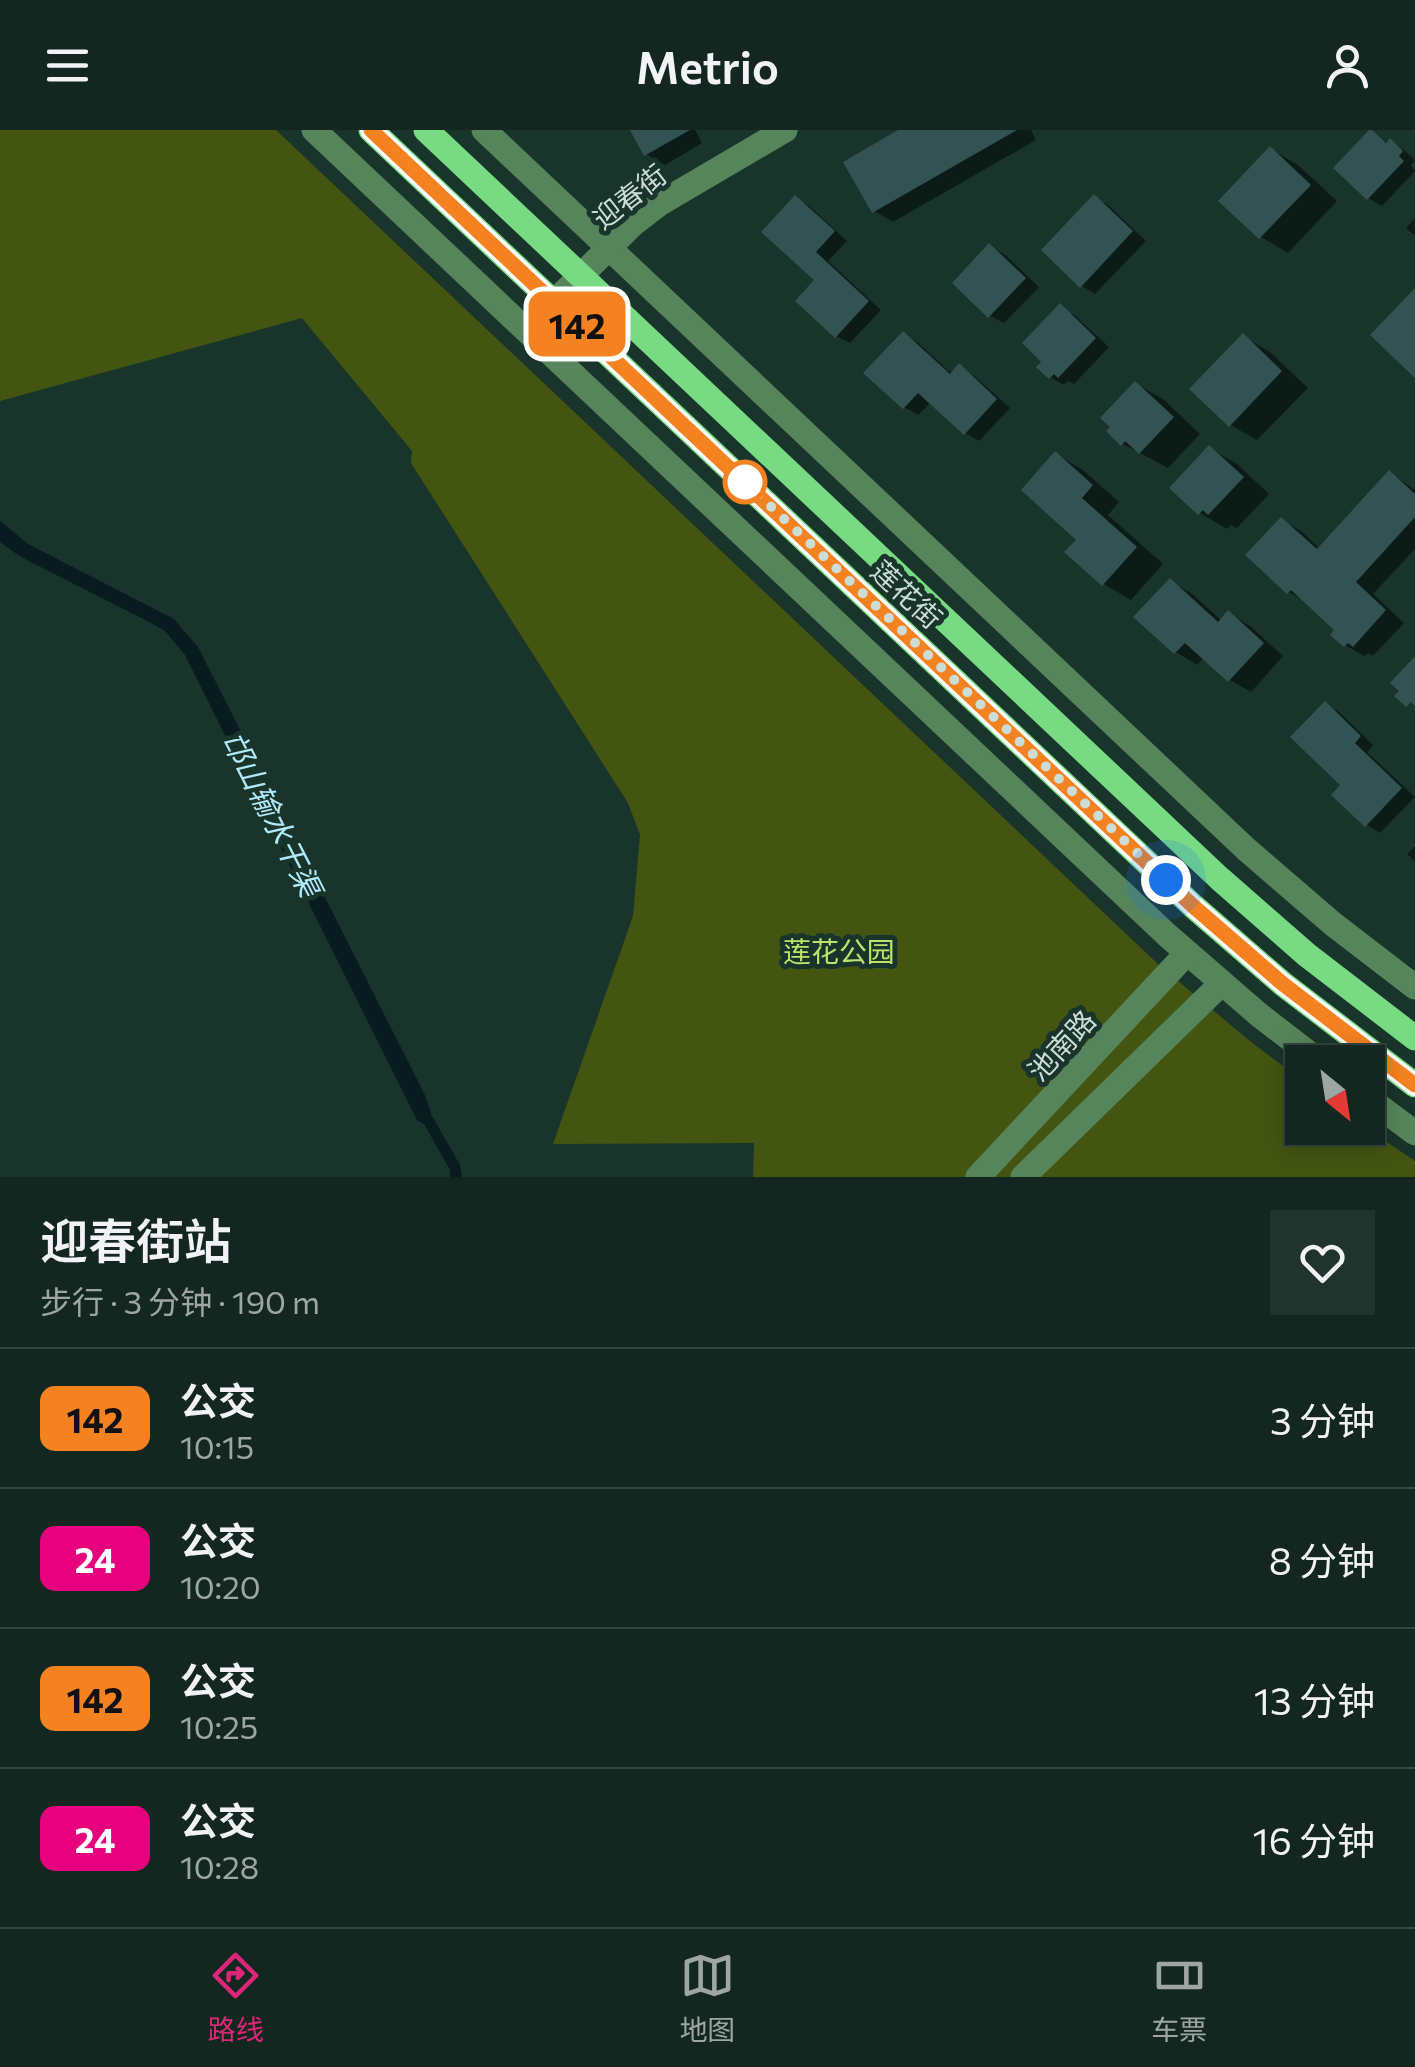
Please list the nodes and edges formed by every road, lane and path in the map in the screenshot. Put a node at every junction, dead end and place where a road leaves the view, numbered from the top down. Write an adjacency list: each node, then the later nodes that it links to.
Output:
1 (314, 130): 9 (street)
2 (371, 130): 8 (main road, 莲花街)
3 (426, 130): 7 (main road, 莲花街)
4 (484, 130): 6 (street, 莲花街)
5 (785, 130): 6 (street, 迎春街)
6 (609, 248): 7 (street, 迎春街); 12 (street, 莲花街)
7 (581, 276): 8 (street, 迎春街); 13 (main road, 莲花街)
8 (554, 302): 9 (street, 迎春街); 15 (main road, 莲花街)
9 (526, 330): 10 (street)
10 (1187, 953): 11 (street); 18 (street, 池南路)
11 (1222, 983): 14 (street); 19 (street)
12 (1415, 988)
13 (1415, 1038)
14 (1299, 1045)
15 (1415, 1085)
16 (1385, 1111): 17 (street)
17 (1415, 1133)
18 (978, 1177)
19 (1023, 1177)

